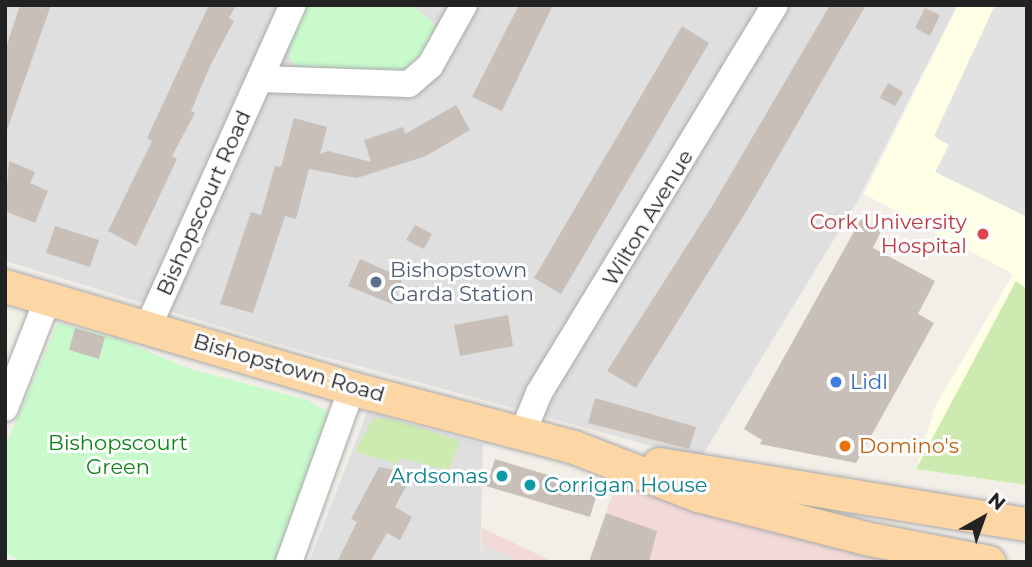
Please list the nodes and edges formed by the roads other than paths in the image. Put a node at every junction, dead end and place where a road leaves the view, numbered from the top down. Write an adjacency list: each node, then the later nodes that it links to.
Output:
1 (293, 5): 4 (street, Bishopscourt Road)
2 (775, 5): 10 (street, Wilton Avenue)
3 (454, 9): 4 (street)
4 (260, 79): 7 (street, Bishopscourt Road)
5 (5, 286): 6 (main road, Bishopstown Road)
6 (48, 298): 7 (main road, Bishopstown Road); 9 (street)
7 (148, 327): 8 (main road, Bishopstown Road)
8 (352, 388): 10 (main road, Bishopstown Road); 13 (street)
9 (5, 408)
10 (523, 432): 11 (main road, Bishopstown Road)
11 (574, 447): 12 (main road, Bishopstown Road); 14 (main road, Bishopstown Road)
12 (1027, 524)
13 (289, 562)
14 (989, 562)

